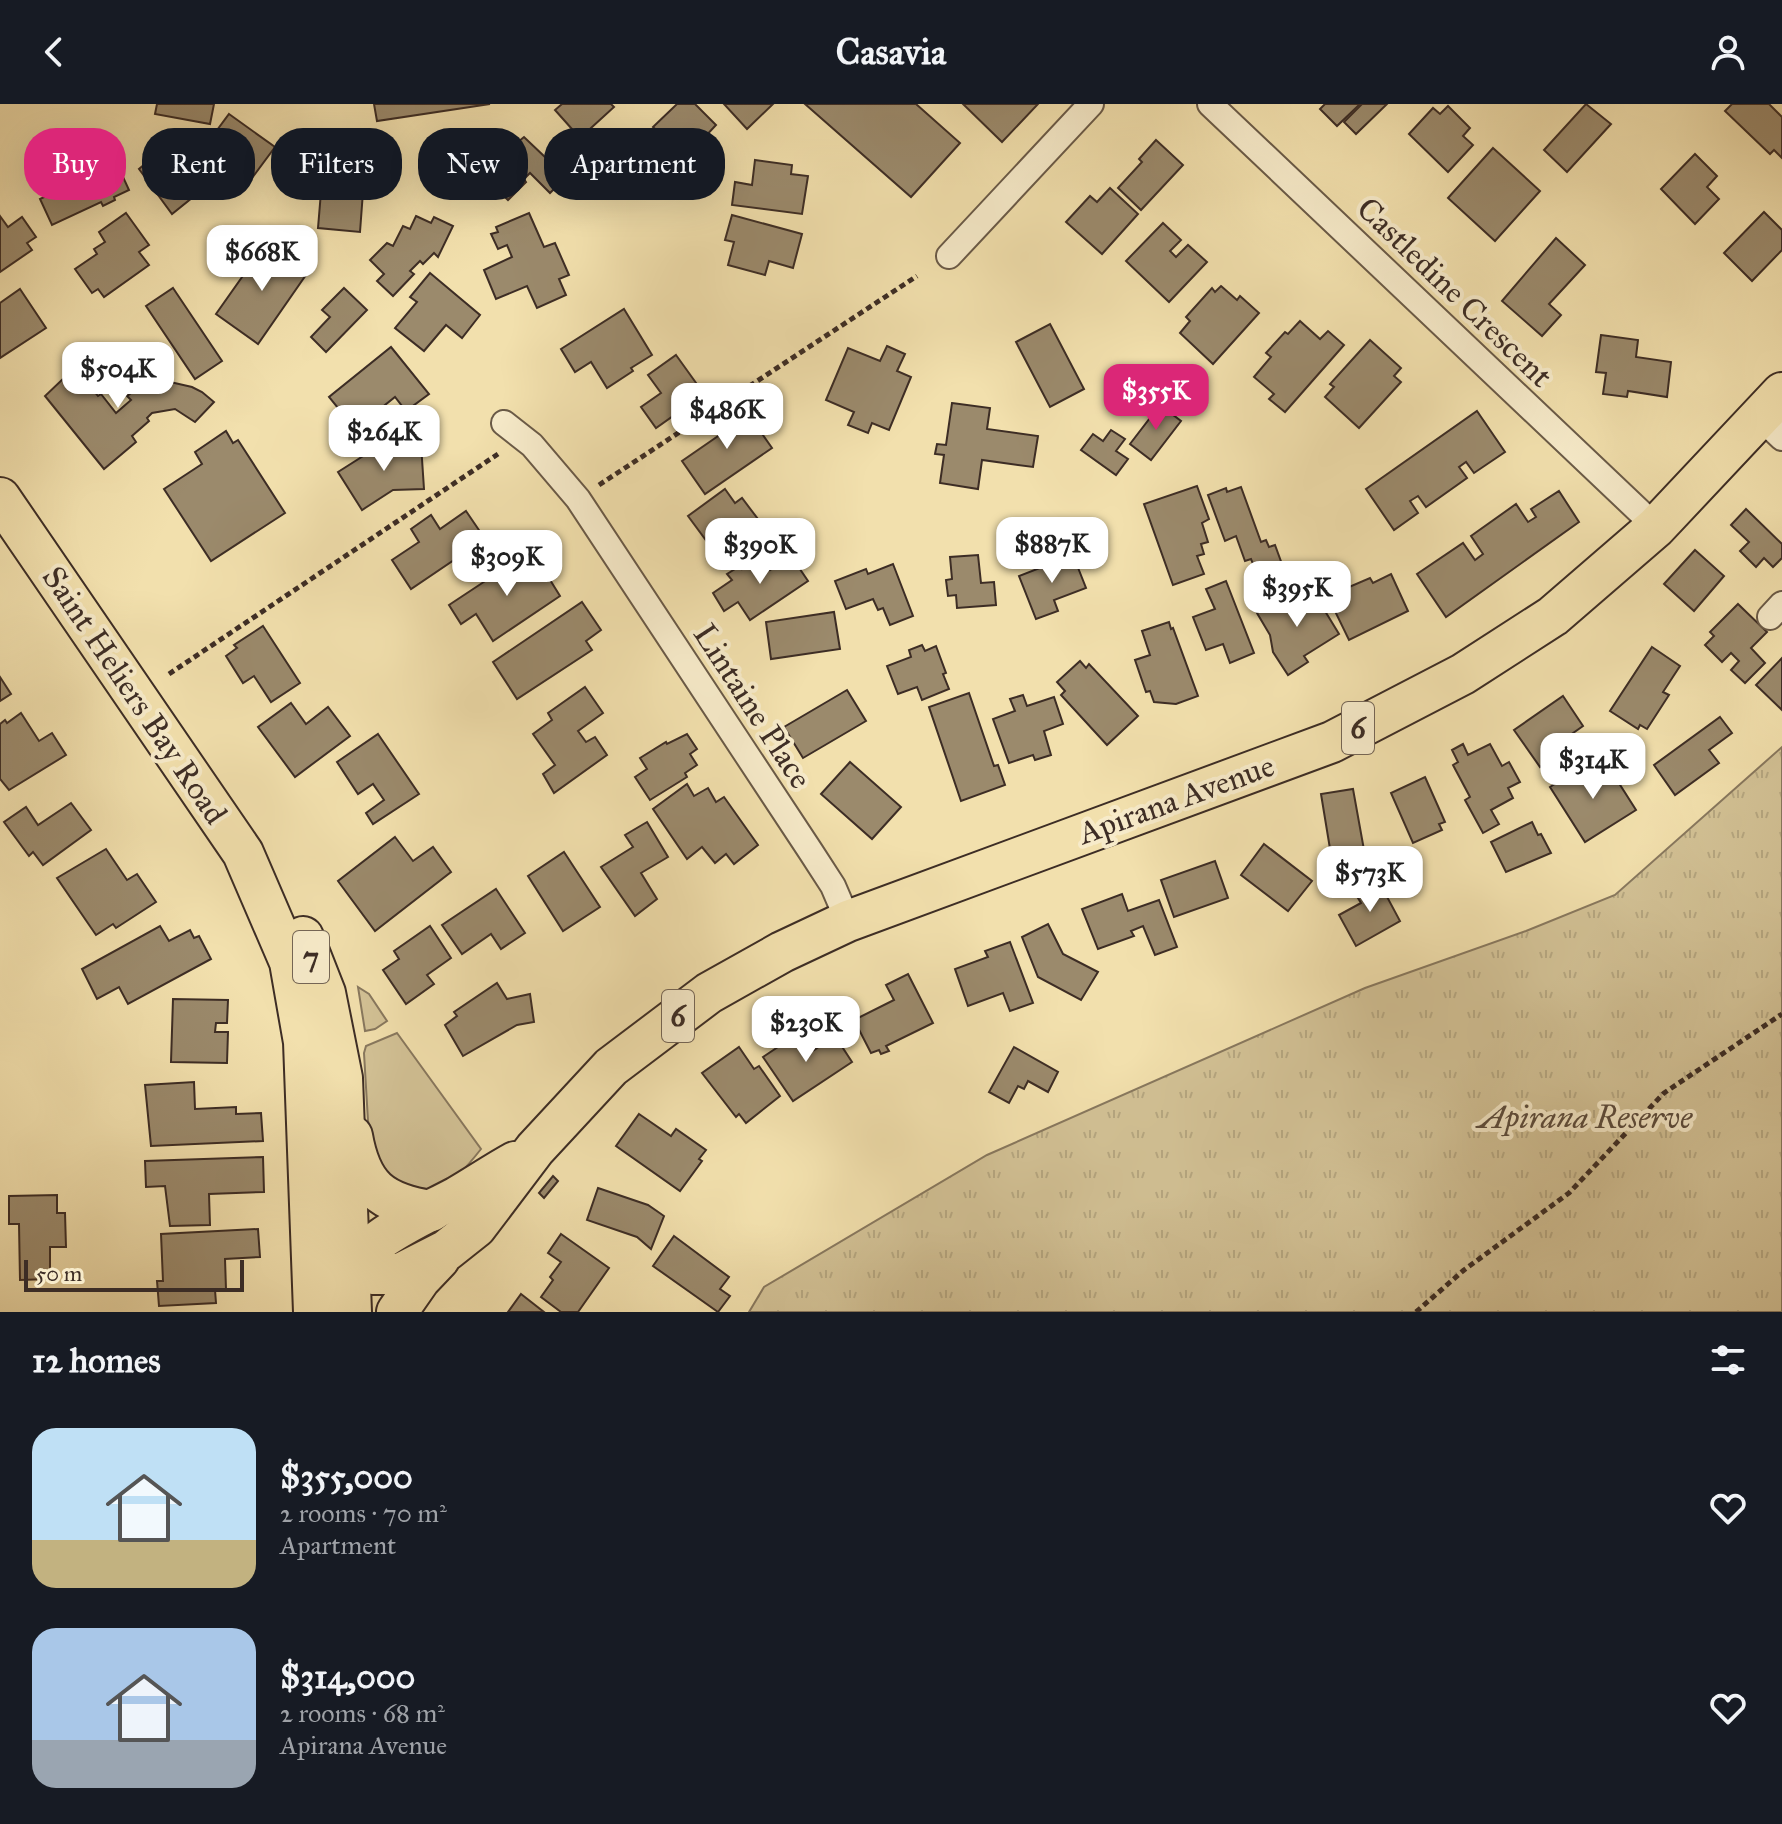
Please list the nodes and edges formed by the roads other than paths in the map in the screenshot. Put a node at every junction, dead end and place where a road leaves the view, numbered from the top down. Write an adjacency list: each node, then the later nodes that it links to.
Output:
1 (1091, 104): 3 (street)
2 (1210, 104): 7 (street, Castledine Crescent)
3 (949, 256)
4 (1775, 416): 7 (main road, Apirana Avenue / 6)
5 (504, 423): 9 (street, Lintaine Place)
6 (0, 498): 8 (main road, Saint Heliers Bay Road / 7)
7 (1656, 527): 9 (main road, Apirana Avenue / 6)
8 (243, 853): 10 (main road, Saint Heliers Bay Road / 7); 11 (main road, Saint Heliers Bay Road / 7)
9 (848, 921): 12 (main road, Apirana Avenue / 6)
10 (304, 1042): 15 (main road, 7); 16 (main road, Saint Heliers Bay Road)
11 (342, 1078): 13 (main road, 7); 15 (main road, Saint Heliers Bay Road)
12 (535, 1149): 13 (main road, Apirana Avenue / 6); 14 (main road, Apirana Avenue / 6)
13 (431, 1211): 15 (main road, Apirana Avenue / 6)
14 (447, 1250): 15 (main road, Apirana Avenue); 19 (main road, 6)
15 (348, 1268): 17 (main road, 6); 18 (main road, Saint Heliers Bay Road)
16 (314, 1312)
17 (332, 1312)
18 (351, 1312)
19 (397, 1312)

